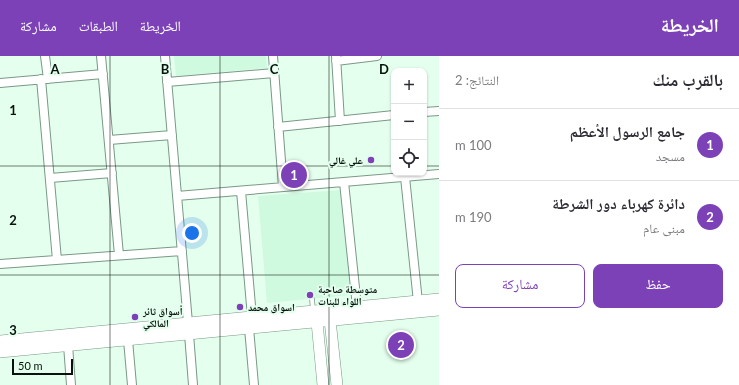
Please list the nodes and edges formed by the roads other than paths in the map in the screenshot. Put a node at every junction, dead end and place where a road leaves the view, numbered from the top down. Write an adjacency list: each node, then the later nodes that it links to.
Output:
1 (45, 56): 9 (street)
2 (101, 56): 8 (street)
3 (165, 56): 11 (street)
4 (273, 56): 7 (street)
5 (377, 56): 6 (street)
6 (336, 59): 15 (street)
7 (274, 73): 11 (street); 16 (street)
8 (103, 74): 9 (street); 18 (street)
9 (44, 79): 10 (street); 22 (street)
10 (0, 82)
11 (167, 82): 17 (street)
12 (439, 111): 13 (street)
13 (427, 112)
14 (391, 115): 15 (street)
15 (340, 121): 16 (street)
16 (278, 127): 24 (street)
17 (172, 135): 18 (street); 26 (street)
18 (109, 140): 19 (street)
19 (112, 173): 22 (street); 28 (street)
20 (439, 174): 21 (street)
21 (405, 177): 23 (street); 33 (street)
22 (50, 178): 29 (street)
23 (344, 182): 24 (street); 34 (street)
24 (283, 187): 25 (street)
25 (241, 190): 26 (street); 37 (street)
26 (177, 196): 27 (street)
27 (182, 251): 28 (street); 40 (street)
28 (119, 255): 29 (street)
29 (57, 260): 30 (street)
30 (0, 264)
31 (312, 299): 36 (lane)
32 (439, 300): 33 (street)
33 (418, 302): 34 (street)
34 (357, 307): 36 (street)
35 (439, 310): 38 (street)
36 (315, 316): 37 (street); 38 (street); 41 (street); 50 (street)
37 (252, 317): 39 (street)
38 (330, 320): 51 (street)
39 (220, 326): 40 (street); 41 (street)
40 (189, 328): 42 (street); 43 (street); 48 (street)
41 (249, 328): 49 (street)
42 (128, 340): 44 (street); 47 (street)
43 (7, 344): 44 (street); 45 (street)
44 (68, 346): 46 (street)
45 (0, 352)
46 (72, 385)
47 (132, 385)
48 (193, 385)
49 (254, 385)
50 (323, 385)
51 (337, 385)

